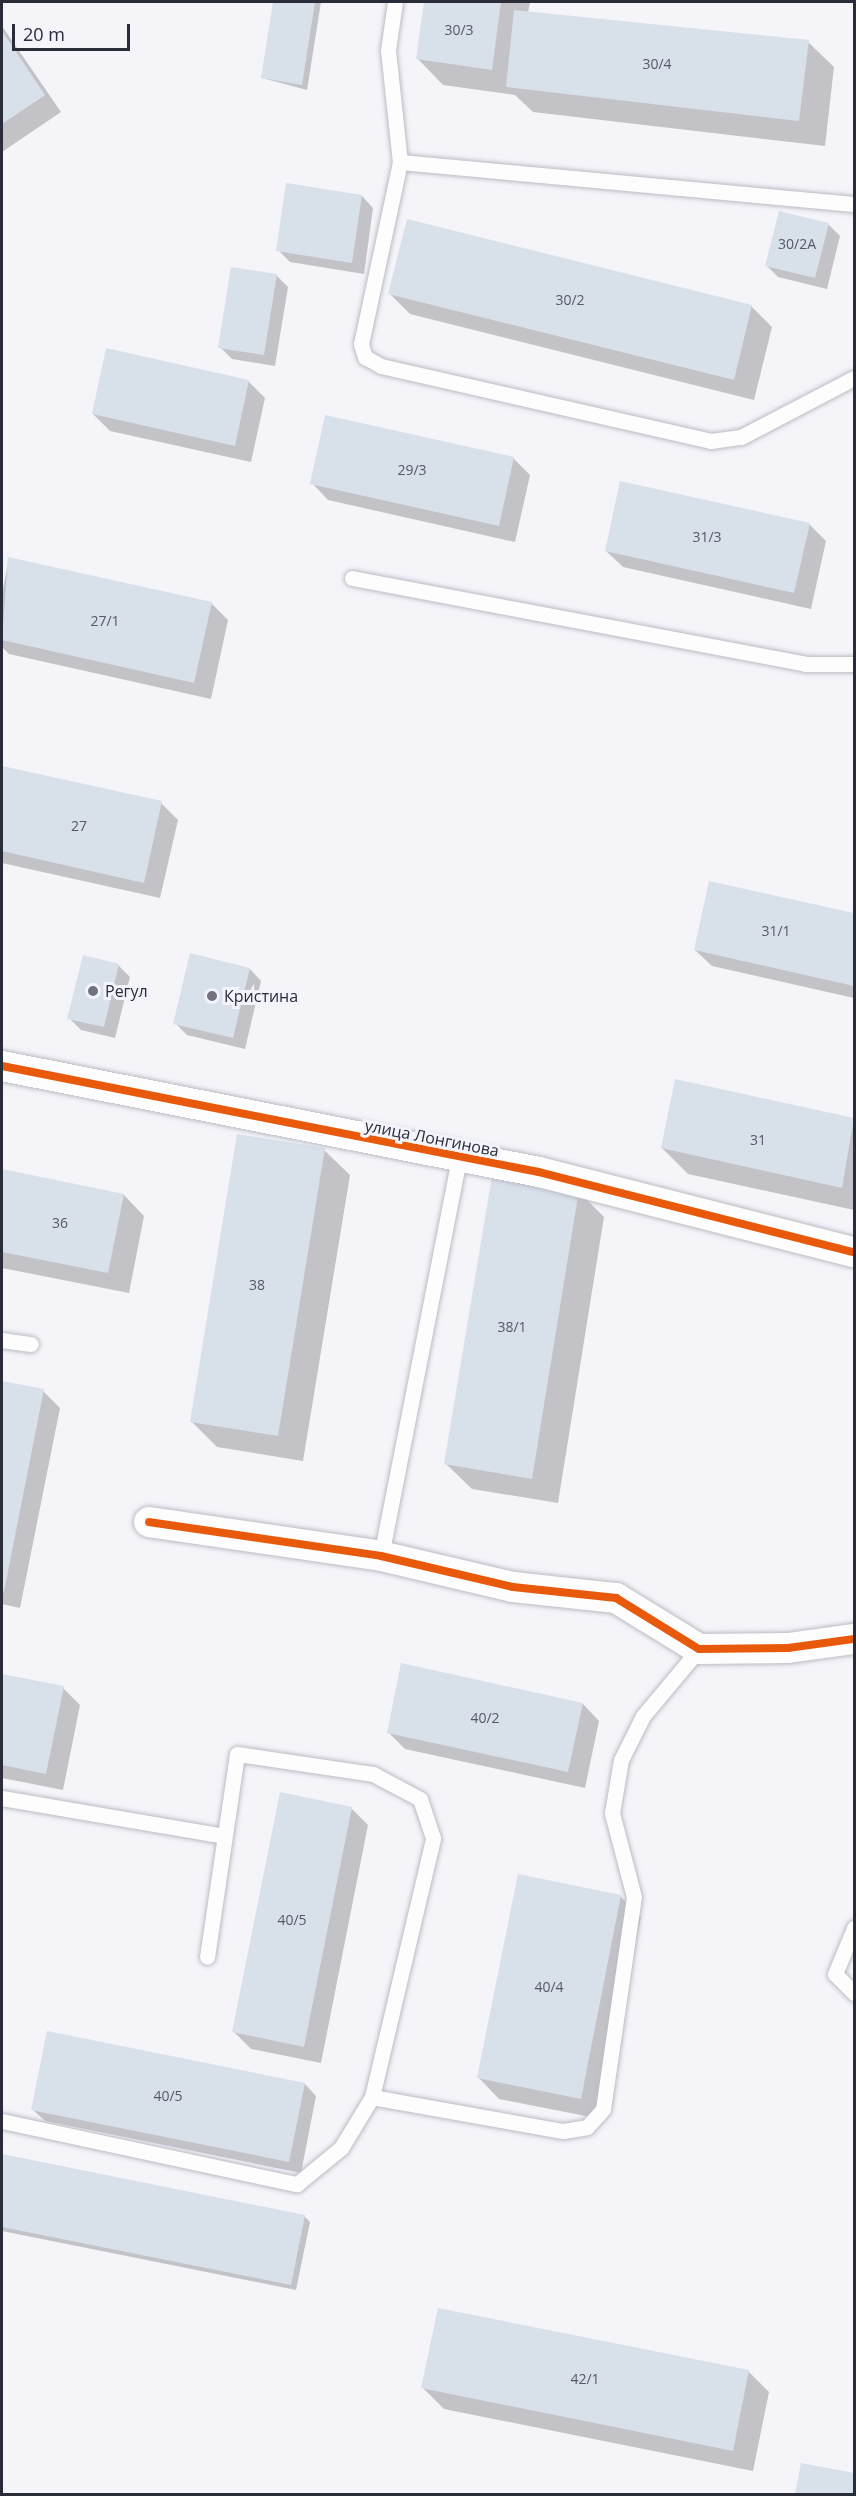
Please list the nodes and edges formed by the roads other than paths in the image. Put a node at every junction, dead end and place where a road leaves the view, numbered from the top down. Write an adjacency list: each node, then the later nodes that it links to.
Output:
1 (395, 2): 2 (lane)
2 (400, 162): 3 (lane); 4 (lane)
3 (855, 204)
4 (855, 378)
5 (352, 578): 6 (lane)
6 (855, 664)
7 (2, 1066): 8 (street, улица Лонгинова)
8 (459, 1156): 9 (street, улица Лонгинова); 13 (lane)
9 (855, 1252)
10 (2, 1340): 11 (lane)
11 (31, 1344)
12 (149, 1522): 13 (street)
13 (381, 1556): 15 (street)
14 (855, 1639): 15 (street)
15 (699, 1649): 21 (lane)
16 (2, 1798): 17 (lane)
17 (224, 1836): 19 (lane); 21 (lane)
18 (855, 1928): 20 (lane)
19 (207, 1957)
20 (855, 1993)
21 (372, 2097): 22 (lane)
22 (2, 2121)

